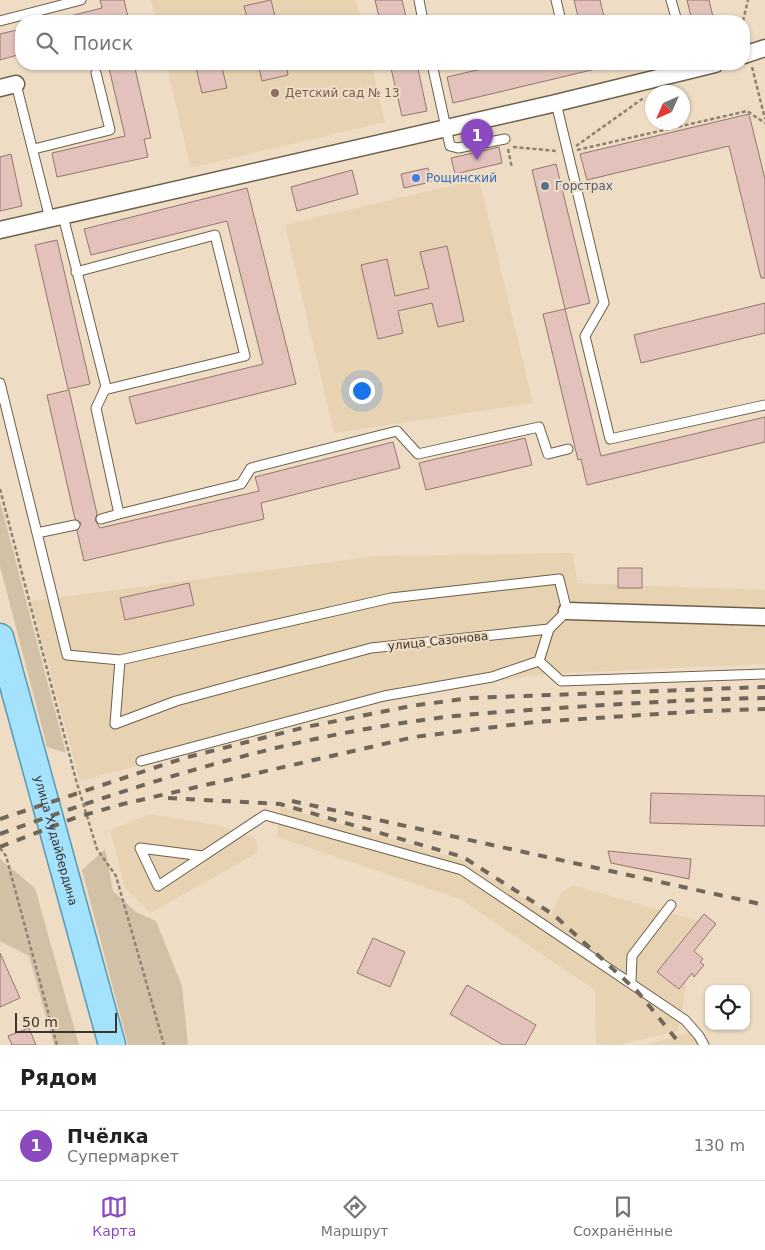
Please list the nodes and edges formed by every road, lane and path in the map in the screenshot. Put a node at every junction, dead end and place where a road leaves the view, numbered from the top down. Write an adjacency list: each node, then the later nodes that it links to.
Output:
1 (81, 0): 6 (lane)
2 (419, 0): 7 (lane)
3 (556, 0): 8 (lane)
4 (671, 0): 9 (lane)
5 (748, 0): 10 (path)
6 (23, 15)
7 (422, 15)
8 (560, 15)
9 (675, 15)
10 (744, 15)
11 (15, 17): 12 (lane)
12 (0, 21)
13 (753, 52): 21 (path)
14 (436, 70): 22 (lane)
15 (682, 70): 20 (street)
16 (96, 73): 24 (lane)
17 (16, 84): 18 (street); 24 (lane)
18 (0, 88)
19 (645, 98): 25 (path)
20 (556, 104): 22 (street); 25 (lane)
21 (765, 121): 25 (path)
22 (445, 127): 23 (lane); 27 (street)
23 (505, 139)
24 (34, 149): 27 (lane)
25 (567, 152): 26 (path); 32 (lane)
26 (512, 168)
27 (57, 217): 28 (street); 29 (lane)
28 (0, 230)
29 (76, 272): 31 (lane); 31 (lane)
30 (0, 383): 38 (lane)
31 (104, 390): 35 (lane)
32 (765, 405)
33 (568, 448): 35 (lane)
34 (0, 489): 55 (path)
35 (119, 514): 36 (lane)
36 (101, 519)
37 (75, 525): 38 (lane)
38 (37, 533): 43 (lane)
39 (567, 611): 40 (street); 41 (lane); 43 (lane)
40 (765, 617)
41 (549, 629): 43 (lane, улица Сазонова); 44 (lane)
42 (0, 636): 54 (main road, улица Худайбердина)
43 (120, 660)
44 (539, 662): 45 (lane); 47 (lane)
45 (765, 674)
46 (0, 692): 53 (main road, улица Худайбердина)
47 (141, 761)
48 (0, 848): 52 (path)
49 (204, 856): 49 (lane); 51 (lane)
50 (672, 905): 51 (lane)
51 (631, 981): 56 (lane)
52 (57, 1045)
53 (96, 1045)
54 (112, 1045)
55 (164, 1045)
56 (704, 1045)

